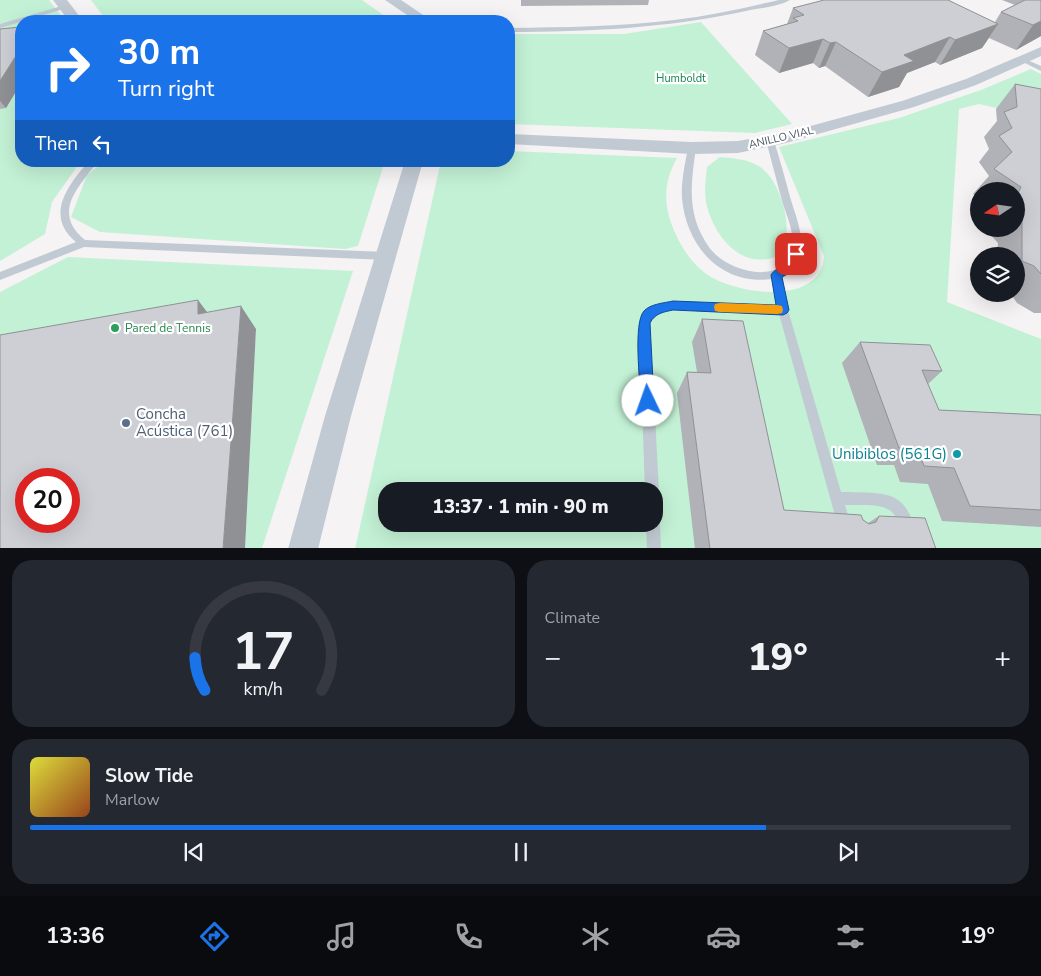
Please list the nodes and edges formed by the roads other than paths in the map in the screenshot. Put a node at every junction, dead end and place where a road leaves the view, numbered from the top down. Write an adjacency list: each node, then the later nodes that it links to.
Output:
1 (392, 0): 6 (street)
2 (787, 0): 9 (lane)
3 (62, 4): 4 (lane); 5 (street)
4 (31, 15)
5 (71, 15)
6 (416, 15)
7 (15, 21): 8 (lane)
8 (0, 26)
9 (515, 30)
10 (1041, 52): 11 (street, ANILLO VIAL)
11 (1023, 60): 12 (lane); 14 (street, ANILLO VIAL)
12 (1041, 69)
13 (515, 139): 15 (street, ANILLO VIAL)
14 (770, 141): 15 (street, ANILLO VIAL); 20 (lane)
15 (692, 148): 20 (lane)
16 (89, 167): 18 (lane)
17 (412, 167): 19 (street)
18 (83, 243): 19 (lane); 21 (lane)
19 (386, 256): 27 (street)
20 (776, 275): 22 (lane)
21 (0, 276)
22 (783, 310): 23 (lane); 24 (lane)
23 (652, 482)
24 (837, 498): 25 (lane); 29 (lane)
25 (846, 530)
26 (653, 532): 28 (lane)
27 (303, 548)
28 (654, 548)
29 (915, 548)

